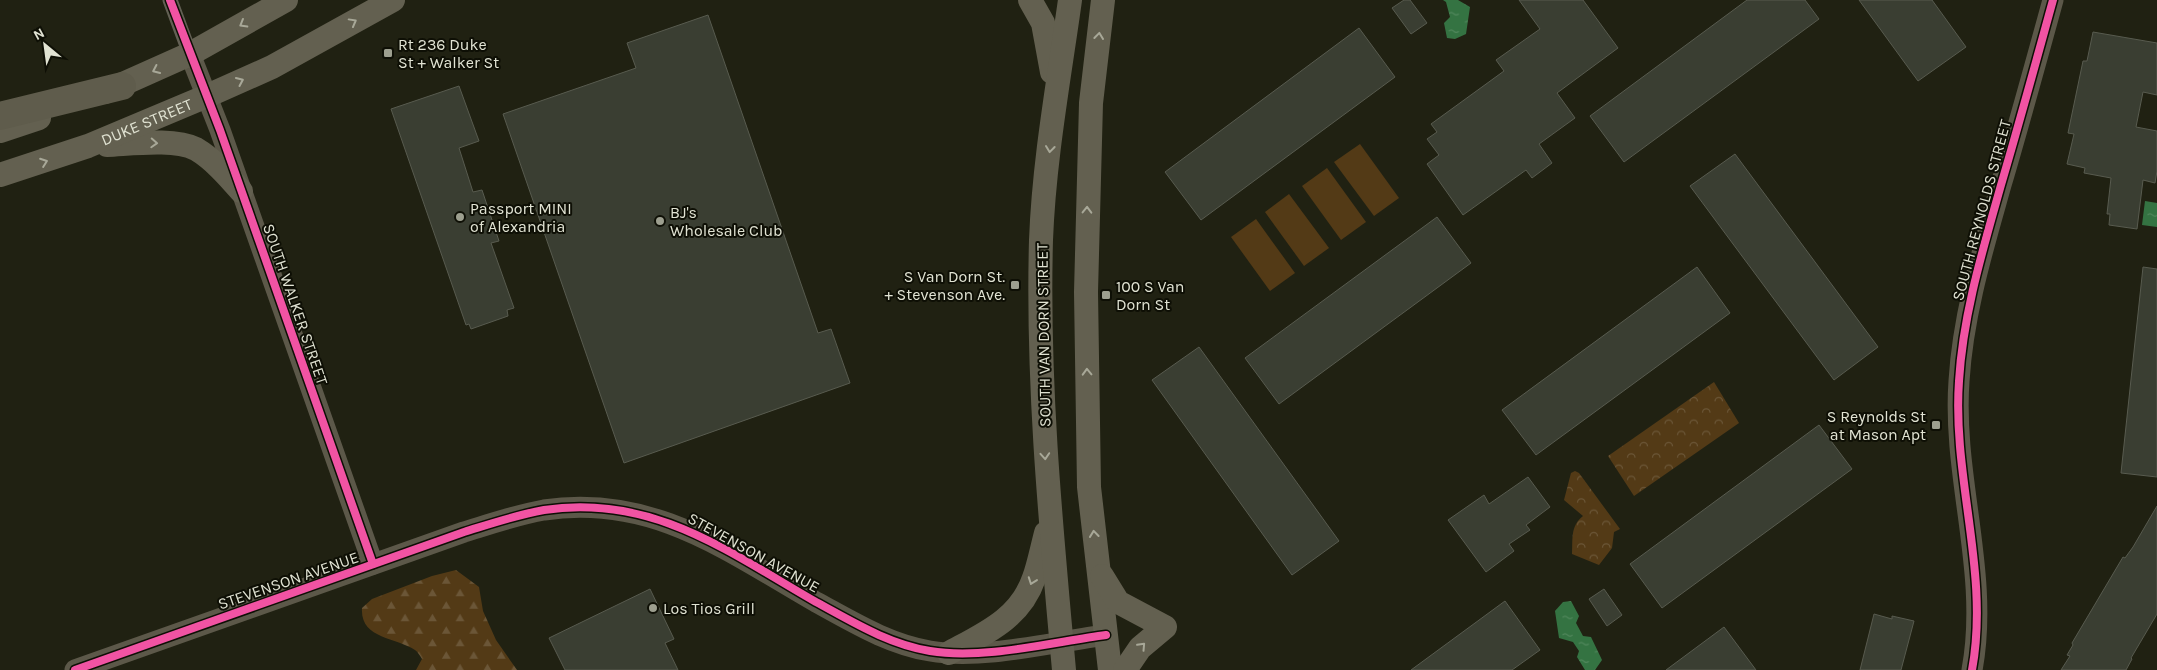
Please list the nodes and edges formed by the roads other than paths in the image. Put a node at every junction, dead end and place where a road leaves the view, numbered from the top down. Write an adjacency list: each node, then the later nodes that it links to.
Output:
1 (170, 0): 8 (street)
2 (286, 0): 8 (main road, one-way to 8)
3 (394, 0): 10 (main road, DUKE STREET, one-way to 3)
4 (1030, 0): 11 (main road)
5 (1070, 0): 11 (main road, SOUTH VAN DORN STREET)
6 (1103, 0): 19 (main road, one-way to 6)
7 (2053, 0): 27 (street, SOUTH REYNOLDS STREET)
8 (190, 54): 9 (main road, one-way to 9); 10 (street, SOUTH WALKER STREET)
9 (122, 86): 12 (highway); 13 (main road)
10 (207, 96): 14 (main road, DUKE STREET); 16 (street, SOUTH WALKER STREET)
11 (1056, 101): 17 (main road, SOUTH VAN DORN STREET, one-way to 17)
12 (0, 116)
13 (0, 131)
14 (88, 146): 15 (main road, DUKE STREET, one-way to 14); 16 (main road, one-way to 16)
15 (0, 175)
16 (241, 191): 18 (street, SOUTH WALKER STREET)
17 (1050, 517): 21 (main road, SOUTH VAN DORN STREET); 22 (main road, one-way to 22)
18 (373, 564): 22 (street, STEVENSON AVENUE); 23 (street, STEVENSON AVENUE)
19 (1098, 567): 20 (main road); 26 (main road, one-way to 19)
20 (1106, 635): 21 (street, STEVENSON AVENUE); 25 (main road)
21 (1061, 641): 22 (street, STEVENSON AVENUE); 24 (main road, SOUTH VAN DORN STREET)
22 (949, 653)
23 (75, 670)
24 (1064, 670)
25 (1110, 670)
26 (1126, 670)
27 (1972, 670)

